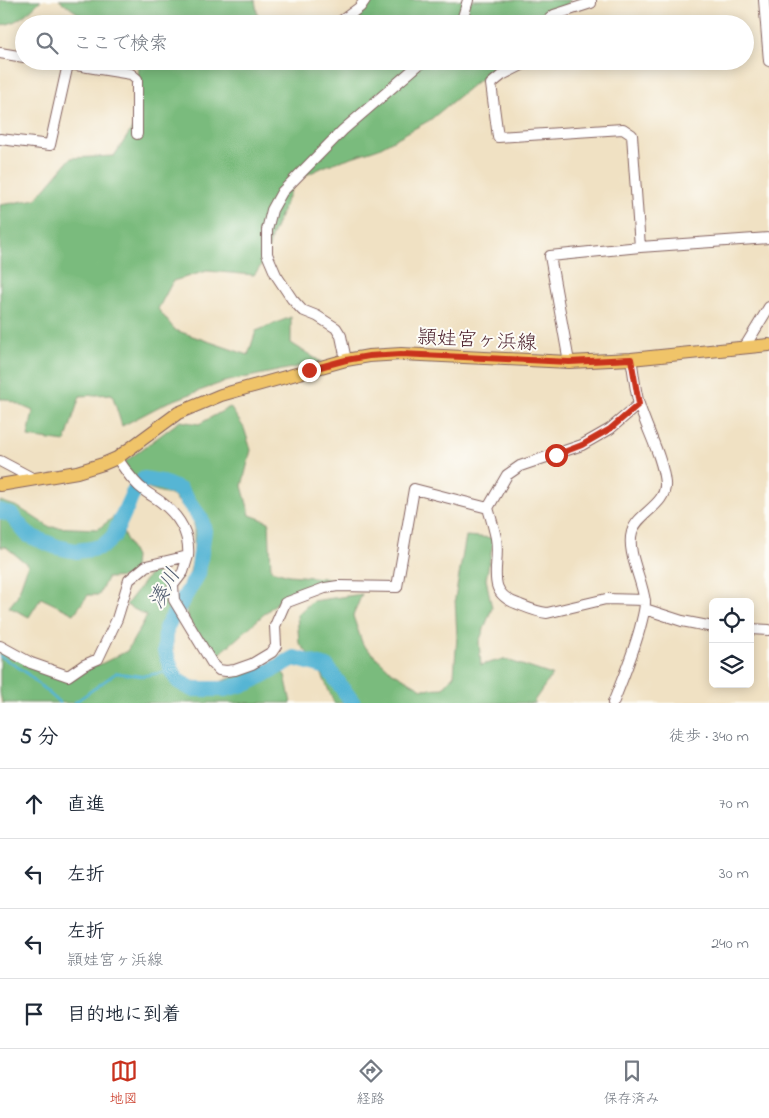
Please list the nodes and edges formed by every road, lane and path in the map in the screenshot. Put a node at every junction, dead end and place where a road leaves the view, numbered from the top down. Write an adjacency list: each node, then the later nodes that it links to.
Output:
1 (365, 0): 5 (street)
2 (468, 0): 6 (street)
3 (591, 0): 7 (street)
4 (764, 0): 10 (street)
5 (349, 15)
6 (464, 15)
7 (554, 15)
8 (0, 53): 9 (street)
9 (15, 56)
10 (769, 61)
11 (67, 70): 16 (street)
12 (105, 70): 15 (street)
13 (412, 70): 23 (street)
14 (512, 70): 18 (street)
15 (137, 134)
16 (0, 139)
17 (769, 238): 18 (street)
18 (640, 248): 24 (street)
19 (769, 307): 21 (street)
20 (769, 345): 21 (main road, 頴娃宮ヶ浜線)
21 (744, 348): 22 (main road, 頴娃宮ヶ浜線)
22 (631, 359): 24 (main road, 頴娃宮ヶ浜線); 25 (street)
23 (346, 360): 24 (main road, 頴娃宮ヶ浜線); 26 (main road, 頴娃宮ヶ浜線)
24 (569, 362)
25 (639, 404): 30 (street); 32 (street)
26 (117, 458): 28 (main road, 頴娃宮ヶ浜線); 31 (street)
27 (0, 461): 28 (street)
28 (34, 479): 29 (main road, 頴娃宮ヶ浜線)
29 (0, 485)
30 (488, 508): 31 (street); 32 (street)
31 (188, 556): 36 (street)
32 (645, 604): 33 (street); 37 (street)
33 (709, 626)
34 (754, 629): 35 (street)
35 (769, 630)
36 (0, 646)
37 (613, 703)

